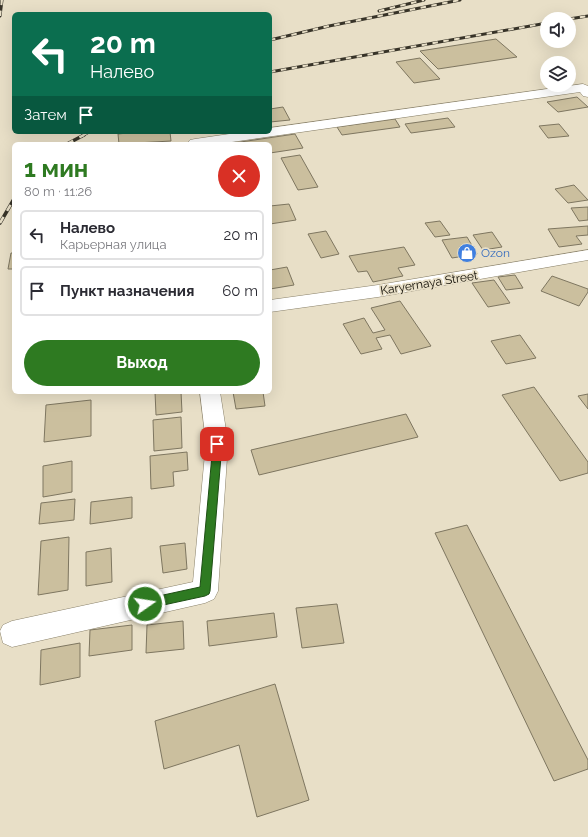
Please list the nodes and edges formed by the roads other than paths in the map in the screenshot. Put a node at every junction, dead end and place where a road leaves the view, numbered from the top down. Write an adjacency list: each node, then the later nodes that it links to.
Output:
1 (585, 90): 2 (street)
2 (272, 133)
3 (261, 134): 4 (street)
4 (202, 142)
5 (588, 255): 6 (street, Karyernaya Street)
6 (272, 306)
7 (210, 394): 8 (street)
8 (12, 634)

